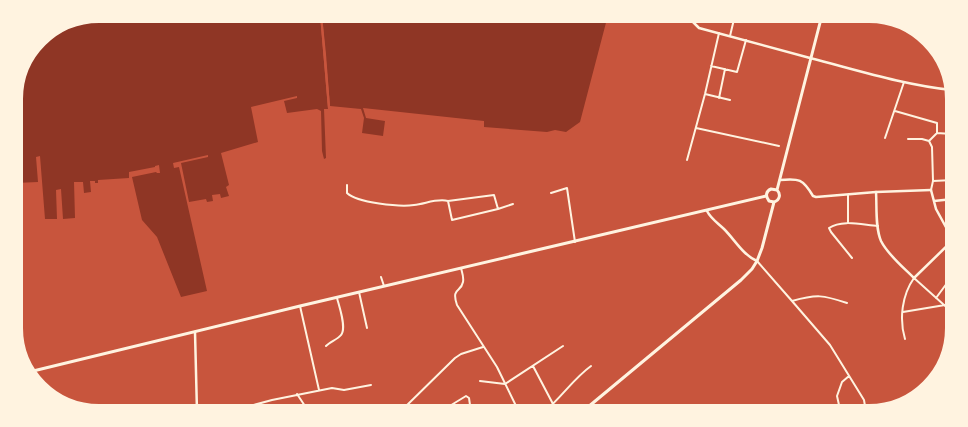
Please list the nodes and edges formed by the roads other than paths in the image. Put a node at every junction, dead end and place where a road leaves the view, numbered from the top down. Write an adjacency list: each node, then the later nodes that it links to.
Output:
1 (693, 22): 4 (main road)
2 (733, 22): 5 (street)
3 (820, 22): 7 (main road)
4 (719, 33): 5 (main road); 8 (street)
5 (730, 36): 6 (main road)
6 (746, 40): 7 (main road); 9 (street)
7 (810, 58): 10 (main road); 24 (main road)
8 (711, 66): 9 (street); 12 (street)
9 (725, 69): 13 (street)
10 (904, 82): 11 (main road); 15 (street)
11 (945, 89)
12 (705, 94): 13 (street); 16 (street)
13 (719, 98): 14 (street)
14 (730, 100)
15 (895, 111): 17 (street); 19 (street)
16 (696, 128): 22 (street); 23 (street)
17 (937, 133): 18 (street); 21 (street)
18 (946, 134)
19 (885, 138)
20 (908, 139): 21 (street)
21 (929, 141): 26 (street)
22 (779, 146)
23 (687, 160)
24 (779, 180): 28 (main road); 32 (main road)
25 (946, 180): 26 (street)
26 (933, 181): 29 (street)
27 (346, 185): 35 (street)
28 (777, 190): 33 (main road); 37 (main road)
29 (931, 190): 30 (main road); 36 (main road)
30 (876, 192): 32 (main road); 42 (main road)
31 (550, 193): 44 (street)
32 (848, 195): 41 (street)
33 (766, 196): 37 (main road); 40 (main road)
34 (946, 200): 36 (main road)
35 (448, 201): 39 (street); 39 (street)
36 (934, 201): 43 (main road)
37 (774, 202): 47 (main road)
38 (513, 204): 39 (street)
39 (498, 209)
40 (707, 211): 44 (main road); 47 (main road)
41 (848, 223): 42 (street); 46 (street)
42 (878, 226): 50 (main road)
43 (946, 227)
44 (575, 242): 48 (main road)
45 (946, 247): 50 (main road)
46 (852, 258)
47 (757, 261): 56 (street); 84 (main road)
48 (461, 268): 52 (main road); 66 (street)
49 (381, 277): 52 (street)
50 (914, 278): 55 (street); 60 (street)
51 (946, 284): 55 (street)
52 (384, 286): 53 (main road)
53 (359, 292): 54 (main road); 61 (street)
54 (337, 298): 59 (main road); 64 (street)
55 (936, 298): 58 (street)
56 (792, 301): 57 (street); 70 (street)
57 (847, 303)
58 (945, 305): 60 (street)
59 (300, 306): 62 (main road); 74 (street)
60 (903, 312): 63 (street)
61 (367, 328)
62 (195, 332): 69 (main road); 77 (main road)
63 (905, 339)
64 (326, 346)
65 (564, 346): 67 (street)
66 (483, 347): 72 (street); 80 (street)
67 (533, 366): 72 (street); 76 (street)
68 (591, 366): 76 (street)
69 (35, 371)
70 (849, 376): 85 (street); 86 (street)
71 (480, 381): 72 (street)
72 (504, 384): 83 (street)
73 (371, 386): 74 (street)
74 (319, 390): 75 (street)
75 (297, 394): 78 (street); 79 (street)
76 (553, 404)
77 (198, 405)
78 (254, 405)
79 (304, 405)
80 (407, 405)
81 (450, 405): 82 (street)
82 (470, 405)
83 (514, 405)
84 (590, 405)
85 (839, 405)
86 (865, 405)

